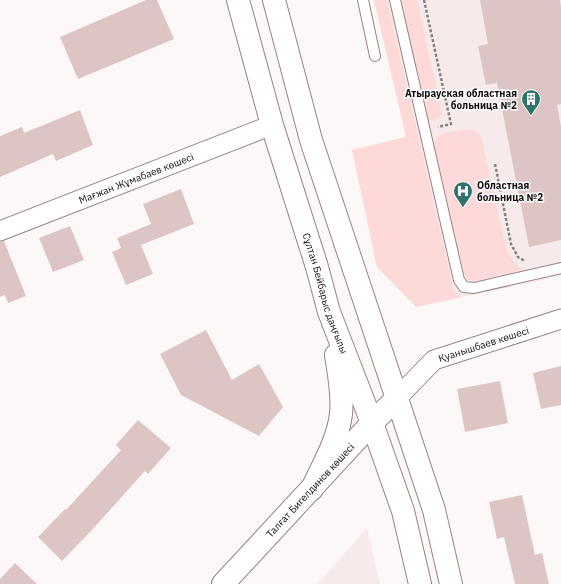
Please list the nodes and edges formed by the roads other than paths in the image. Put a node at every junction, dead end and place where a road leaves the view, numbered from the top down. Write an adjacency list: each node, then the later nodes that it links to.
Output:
1 (238, 0): 6 (main road, Сұлтан Бейбарыс даңғылы)
2 (274, 0): 11 (main road)
3 (363, 0): 5 (lane)
4 (395, 0): 8 (lane)
5 (375, 56)
6 (272, 125): 7 (street, Мағжан Жұмабаев көшесі); 9 (main road, Сұлтан Бейбарыс даңғылы)
7 (0, 231)
8 (556, 269)
9 (329, 312): 12 (main road, Сұлтан Бейбарыс даңғылы); 13 (main road)
10 (561, 319): 11 (street, Қуанышбаев көшесі)
11 (397, 398): 12 (main road, Талғат Бигелдинов көшесі); 16 (main road)
12 (372, 423): 13 (main road, Талғат Бигелдинов көшесі); 15 (main road, Сұлтан Бейбарыс даңғылы)
13 (312, 489): 14 (main road, Талғат Бигелдинов көшесі)
14 (223, 584)
15 (420, 584)
16 (451, 584)

